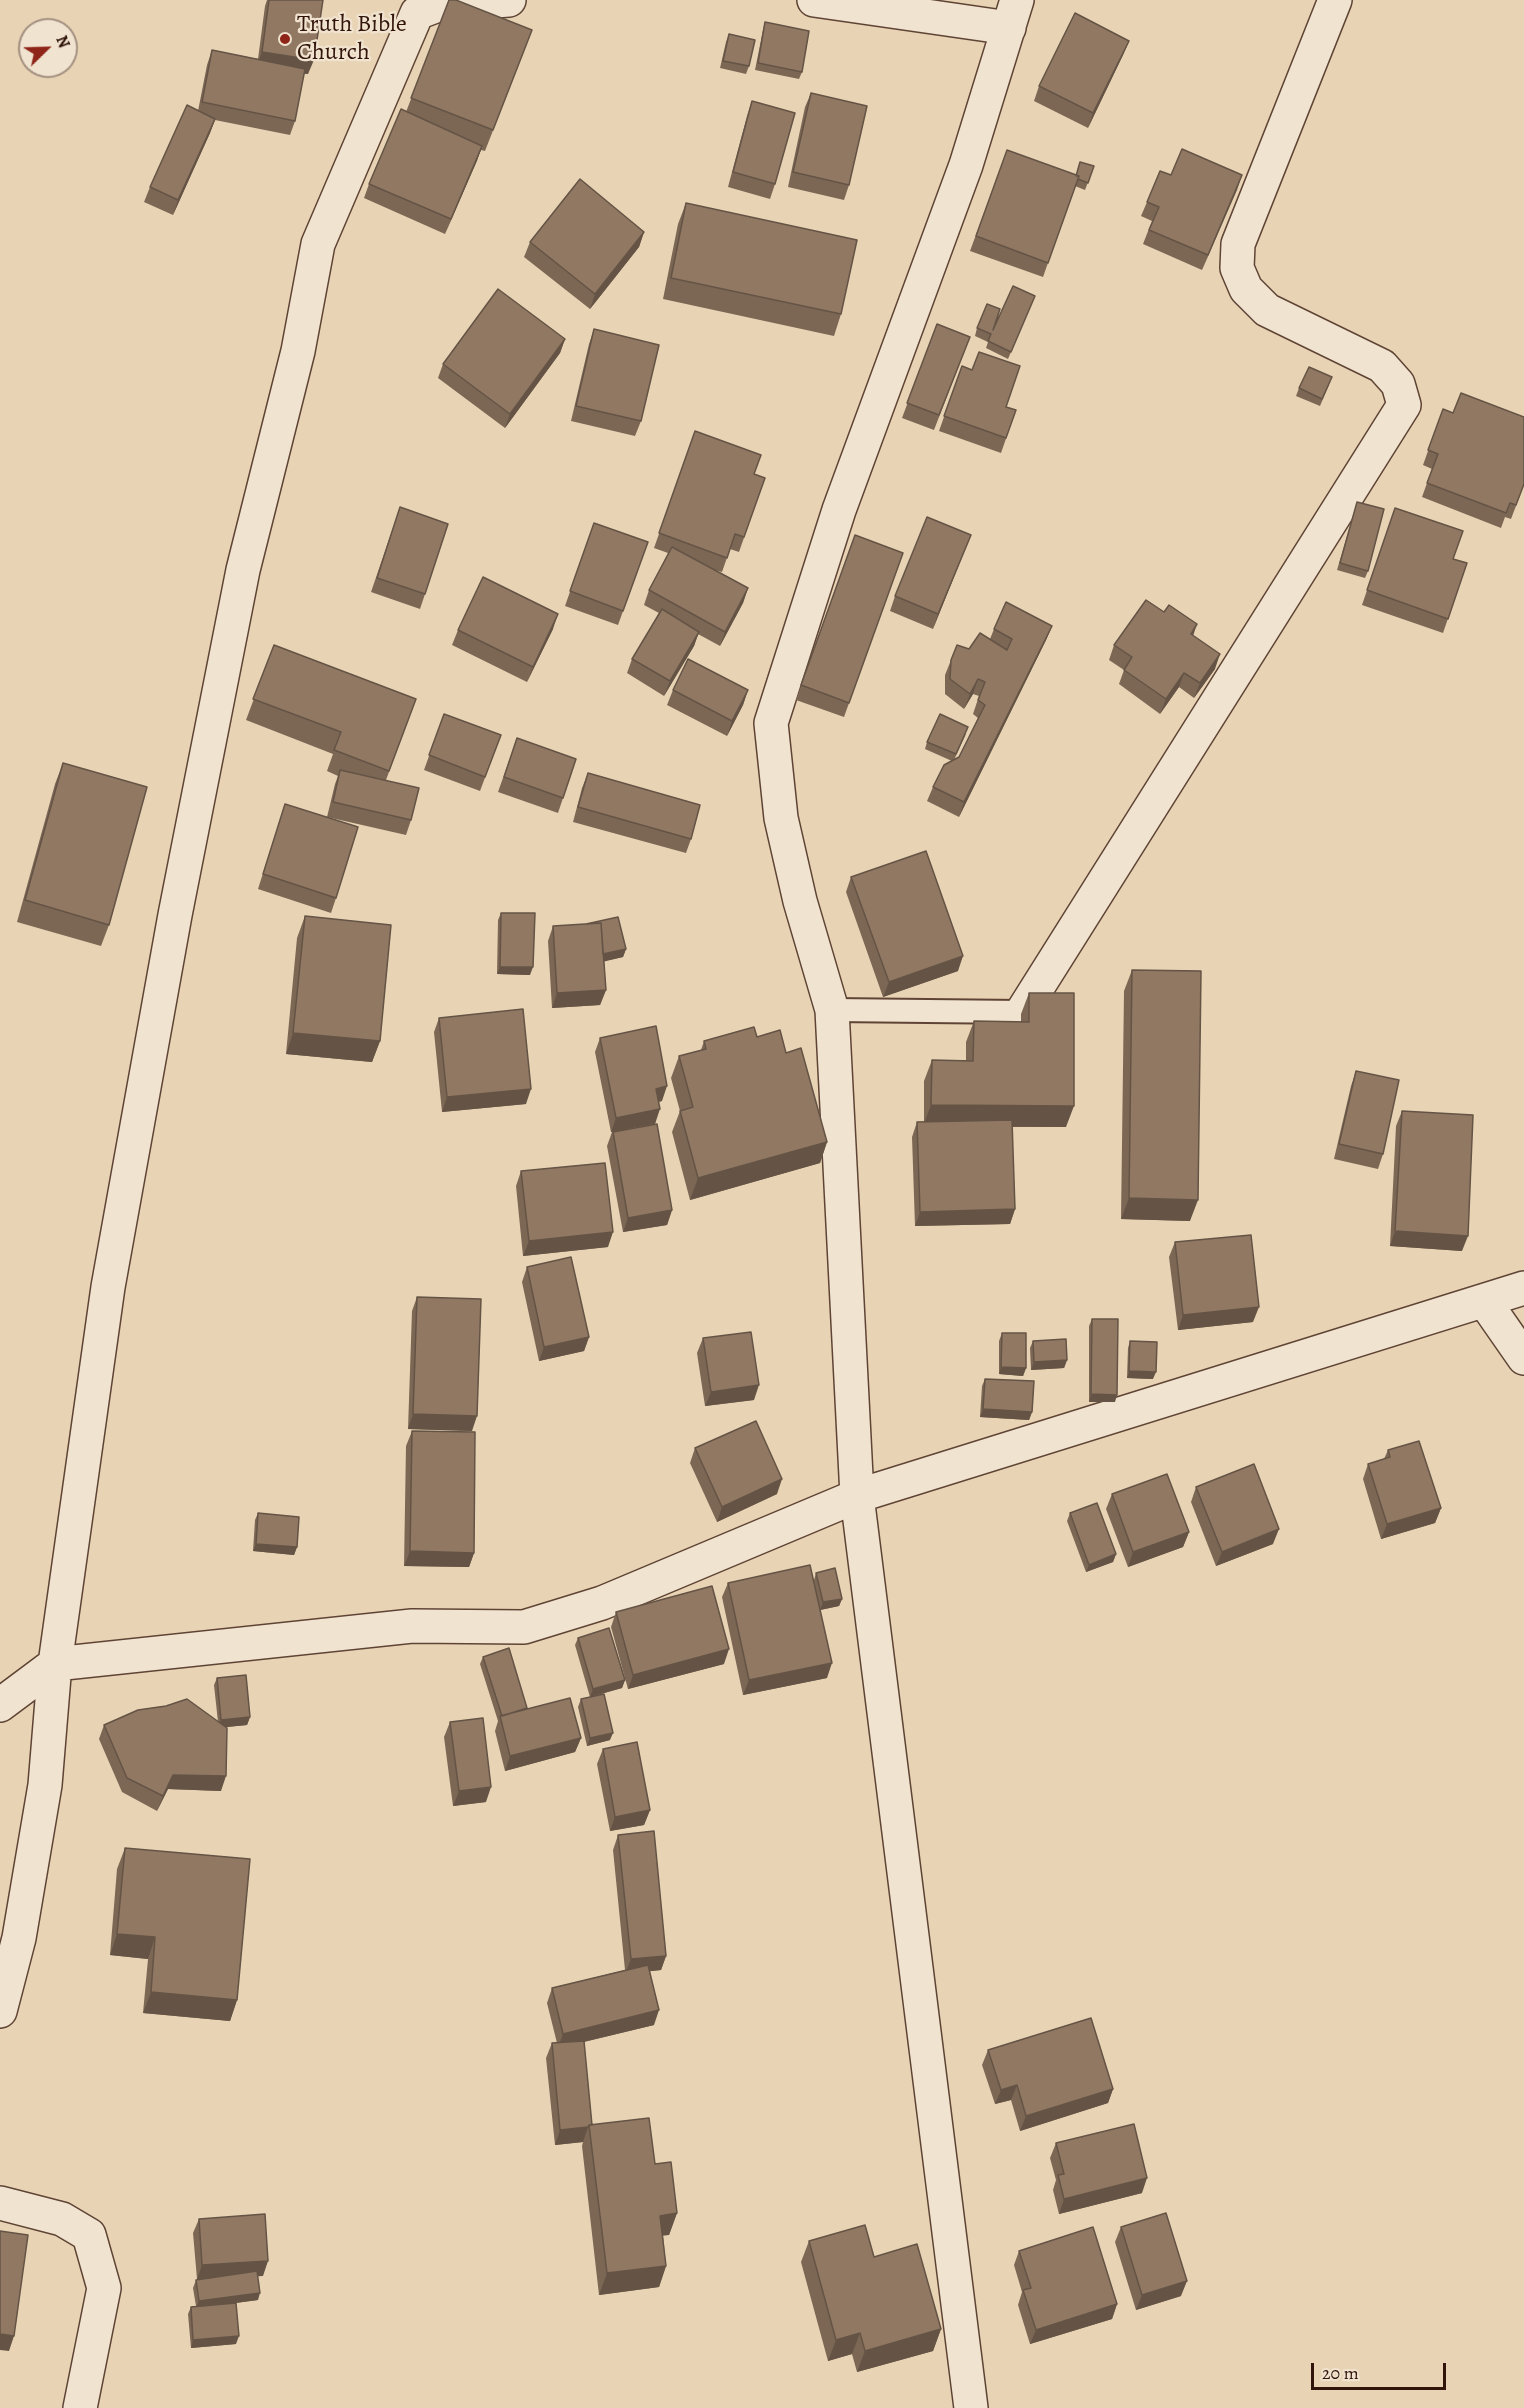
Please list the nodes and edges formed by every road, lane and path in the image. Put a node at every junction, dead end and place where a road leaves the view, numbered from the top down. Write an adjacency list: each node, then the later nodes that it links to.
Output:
1 (509, 0): 11 (street)
2 (814, 0): 4 (street)
3 (1335, 0): 6 (street)
4 (1013, 14): 5 (street)
5 (832, 1010): 6 (lane); 10 (street)
6 (1022, 1012)
7 (1524, 1288): 8 (street)
8 (1485, 1302): 9 (street); 10 (street)
9 (1524, 1358)
10 (857, 1496): 11 (street); 16 (street)
11 (55, 1664): 12 (street); 13 (street)
12 (0, 1705)
13 (0, 2012)
14 (0, 2203): 15 (street)
15 (80, 2408)
16 (971, 2408)

